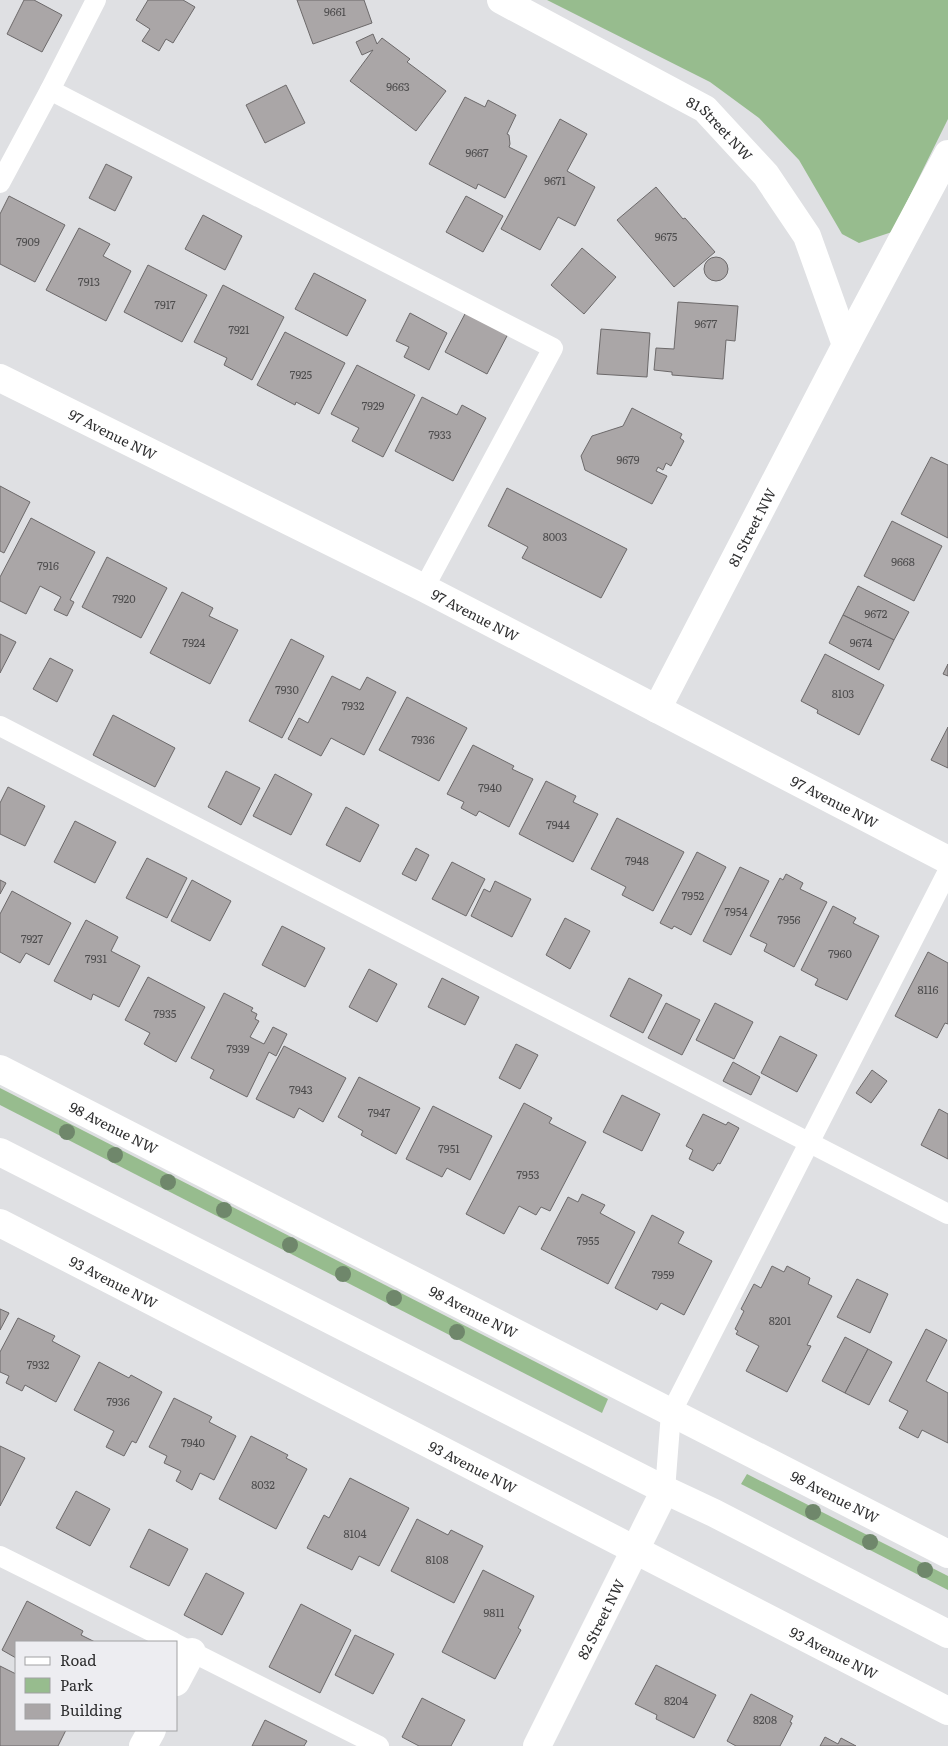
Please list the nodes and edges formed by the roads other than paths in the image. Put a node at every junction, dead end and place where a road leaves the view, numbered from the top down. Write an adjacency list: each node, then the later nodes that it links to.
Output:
1 (96, 0): 3 (lane)
2 (501, 0): 6 (street, 81 Street NW)
3 (50, 90): 5 (lane); 8 (lane)
4 (948, 154): 6 (street, 81 Street NW)
5 (0, 183)
6 (846, 345): 9 (street, 81 Street NW)
7 (0, 378): 8 (street, 97 Avenue NW)
8 (424, 588): 9 (street, 97 Avenue NW)
9 (657, 709): 11 (street, 97 Avenue NW)
10 (0, 726): 14 (lane)
11 (948, 860)
12 (948, 871): 14 (lane)
13 (0, 1069): 18 (street, 98 Avenue NW)
14 (810, 1142): 16 (lane); 18 (lane)
15 (0, 1152): 19 (street)
16 (948, 1214)
17 (0, 1223): 20 (street, 93 Avenue NW)
18 (671, 1413): 19 (lane); 21 (street, 98 Avenue NW)
19 (666, 1490): 20 (street, 82 Street NW); 23 (street)
20 (636, 1550): 27 (street, 93 Avenue NW); 31 (street, 82 Street NW)
21 (948, 1554)
22 (0, 1556): 24 (lane)
23 (948, 1634)
24 (170, 1641)
25 (180, 1646): 26 (street); 30 (lane)
26 (178, 1664)
27 (948, 1711)
28 (151, 1731): 29 (street)
29 (143, 1746)
30 (380, 1746)
31 (537, 1746)

